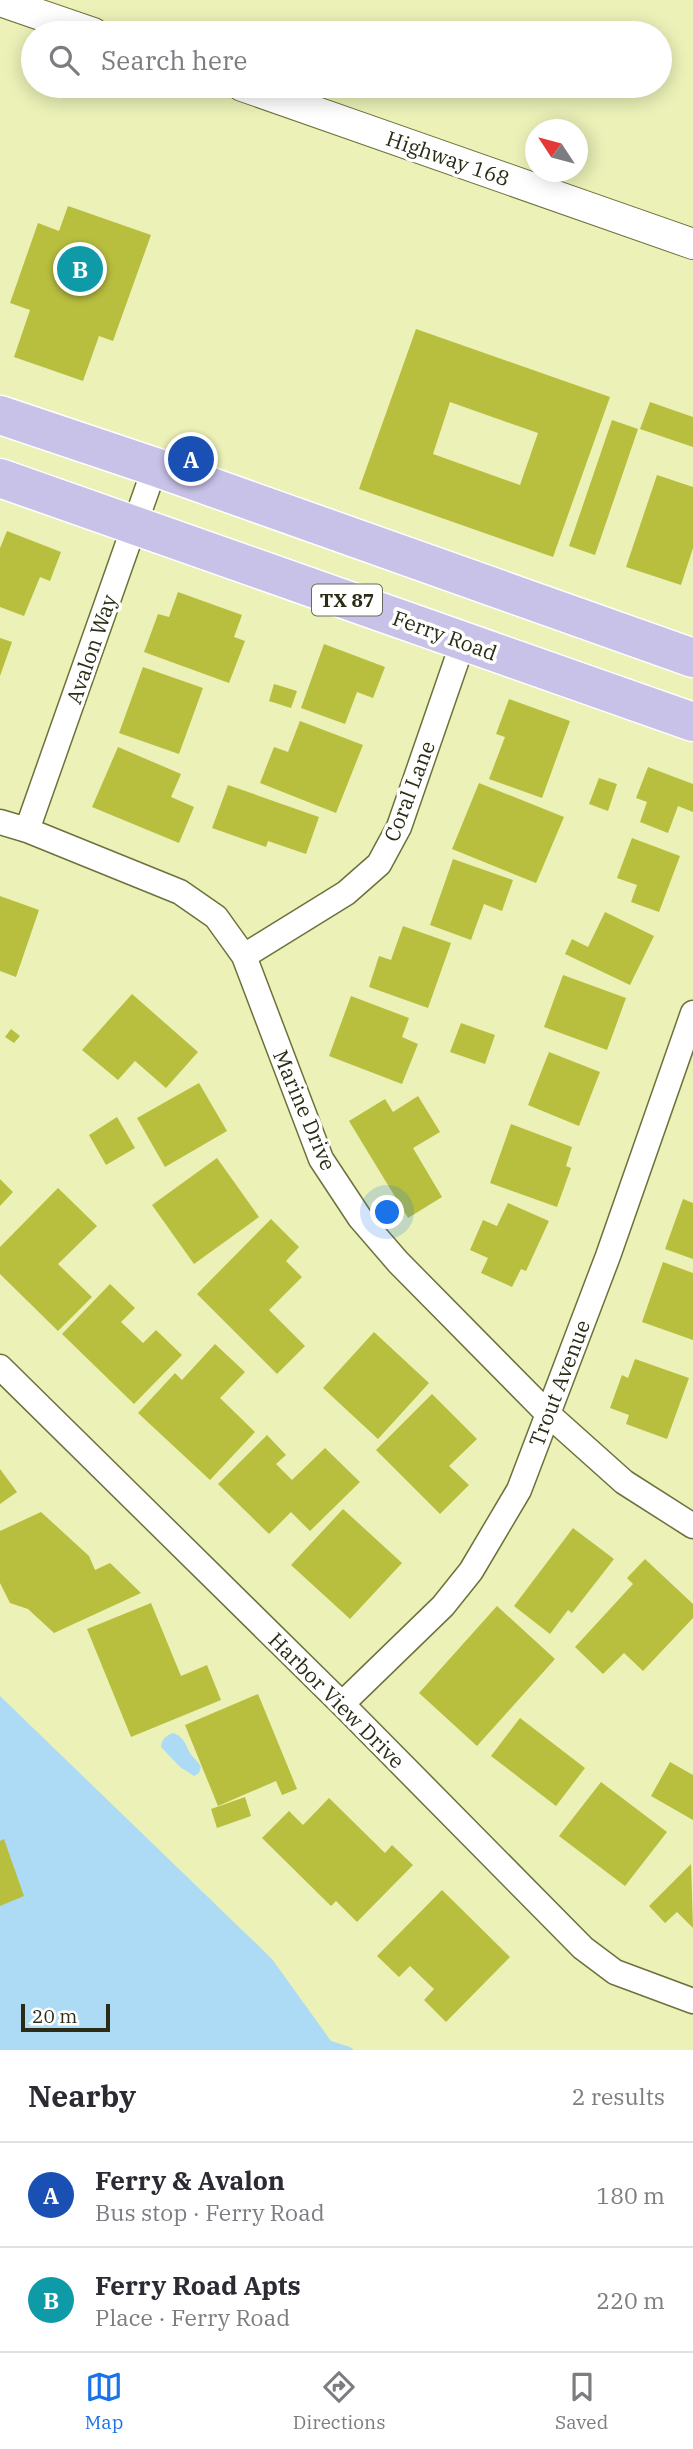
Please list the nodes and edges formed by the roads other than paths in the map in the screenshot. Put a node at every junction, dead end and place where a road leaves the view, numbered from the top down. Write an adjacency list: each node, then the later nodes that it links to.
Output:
1 (0, 1): 2 (street)
2 (58, 21)
3 (276, 98): 4 (street, Highway 168)
4 (693, 244)
5 (0, 415): 6 (main road)
6 (155, 467): 8 (street, Avalon Way); 10 (main road)
7 (0, 478): 8 (main road, Ferry Road / TX 87)
8 (135, 524): 9 (main road, Ferry Road / TX 87); 13 (street, Avalon Way)
9 (463, 642): 11 (main road, Ferry Road / TX 87); 14 (street, Coral Lane)
10 (693, 658)
11 (693, 722)
12 (0, 822): 13 (street, Marine Drive)
13 (27, 830): 14 (street, Marine Drive)
14 (244, 956): 17 (street, Marine Drive)
15 (693, 1013): 17 (street, Trout Avenue)
16 (0, 1367): 19 (street, Harbor View Drive)
17 (548, 1414): 18 (street, Marine Drive); 19 (street, Trout Avenue)
18 (693, 1526)
19 (342, 1704): 20 (street, Harbor View Drive)
20 (693, 2001)

